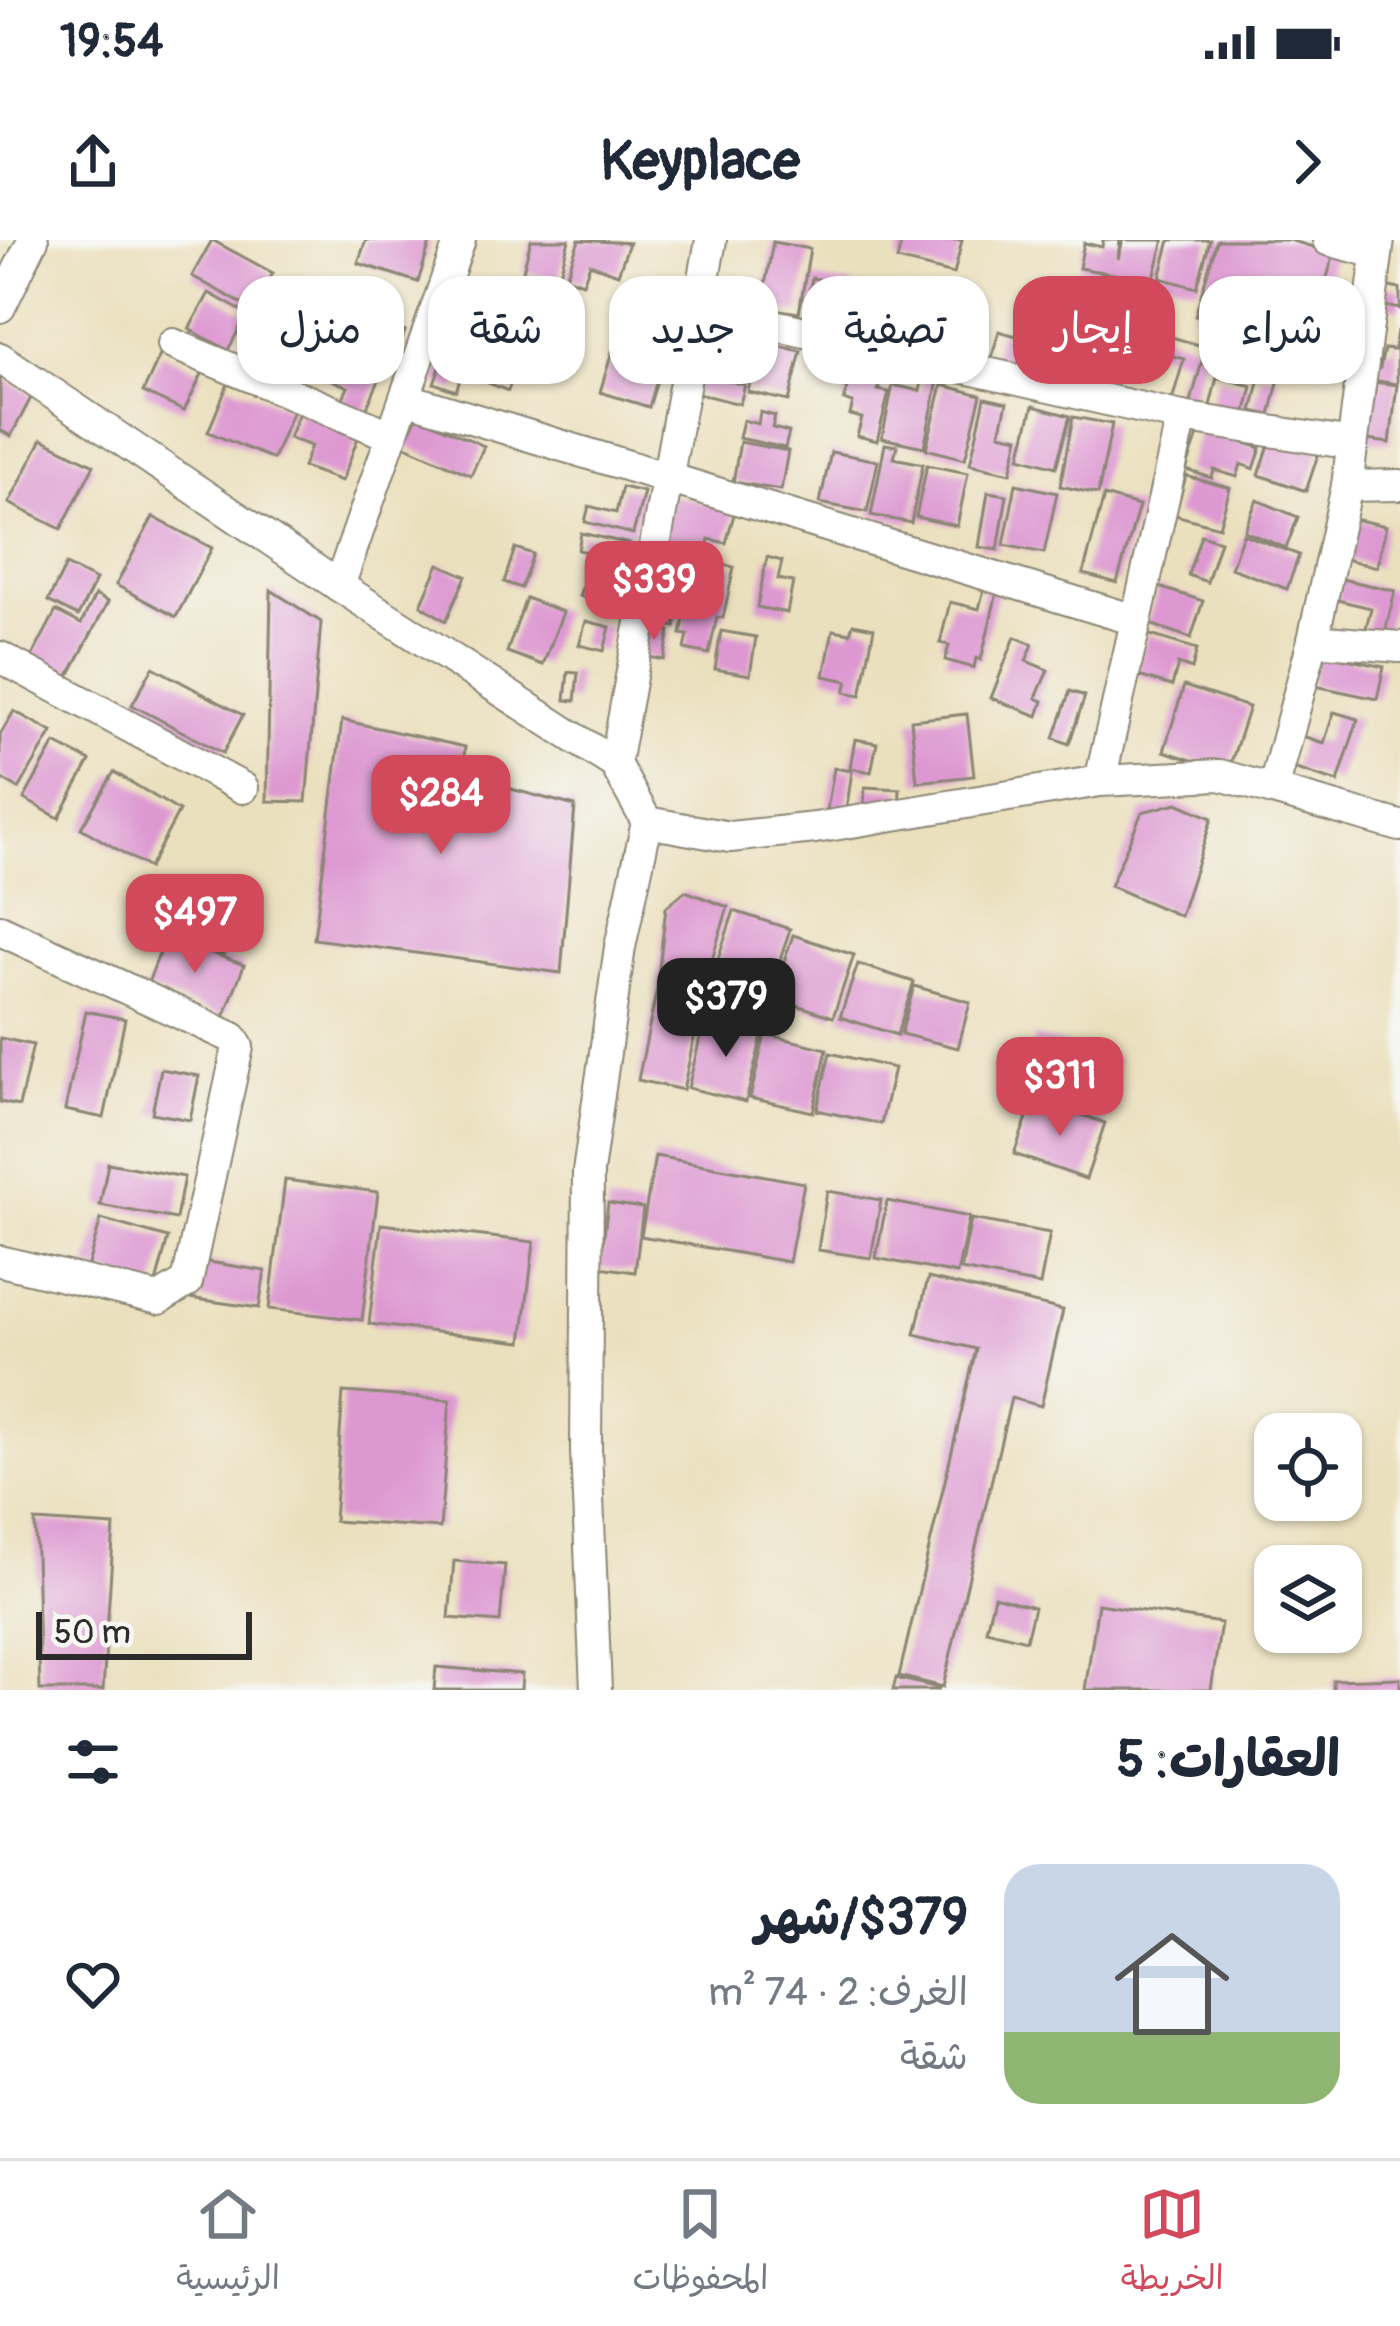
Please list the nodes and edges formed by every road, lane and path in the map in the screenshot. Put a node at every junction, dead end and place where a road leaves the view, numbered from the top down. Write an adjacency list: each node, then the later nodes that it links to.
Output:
1 (33, 240): 7 (street)
2 (460, 240): 12 (street)
3 (711, 240): 6 (street)
4 (1328, 240): 5 (street)
5 (1378, 246): 15 (street)
6 (705, 276)
7 (0, 307)
8 (778, 326): 13 (street)
9 (173, 344): 14 (street)
10 (0, 358): 19 (street)
11 (685, 384): 16 (street)
12 (405, 398): 14 (street); 16 (street)
13 (1182, 417): 15 (street); 20 (street)
14 (392, 436): 19 (street)
15 (1352, 444): 18 (street)
16 (667, 480): 20 (street); 24 (street)
17 (1400, 485): 18 (street)
18 (1347, 486): 21 (street)
19 (339, 586): 24 (street)
20 (1136, 620): 25 (street)
21 (1313, 640): 22 (street); 27 (street)
22 (1400, 647)
23 (0, 657): 26 (street)
24 (615, 764): 28 (street)
25 (1100, 782): 27 (street); 28 (street)
26 (243, 788)
27 (1274, 788): 29 (street)
28 (647, 822): 32 (street)
29 (1400, 826)
30 (0, 930): 31 (street)
31 (0, 1261)
32 (596, 1690)

